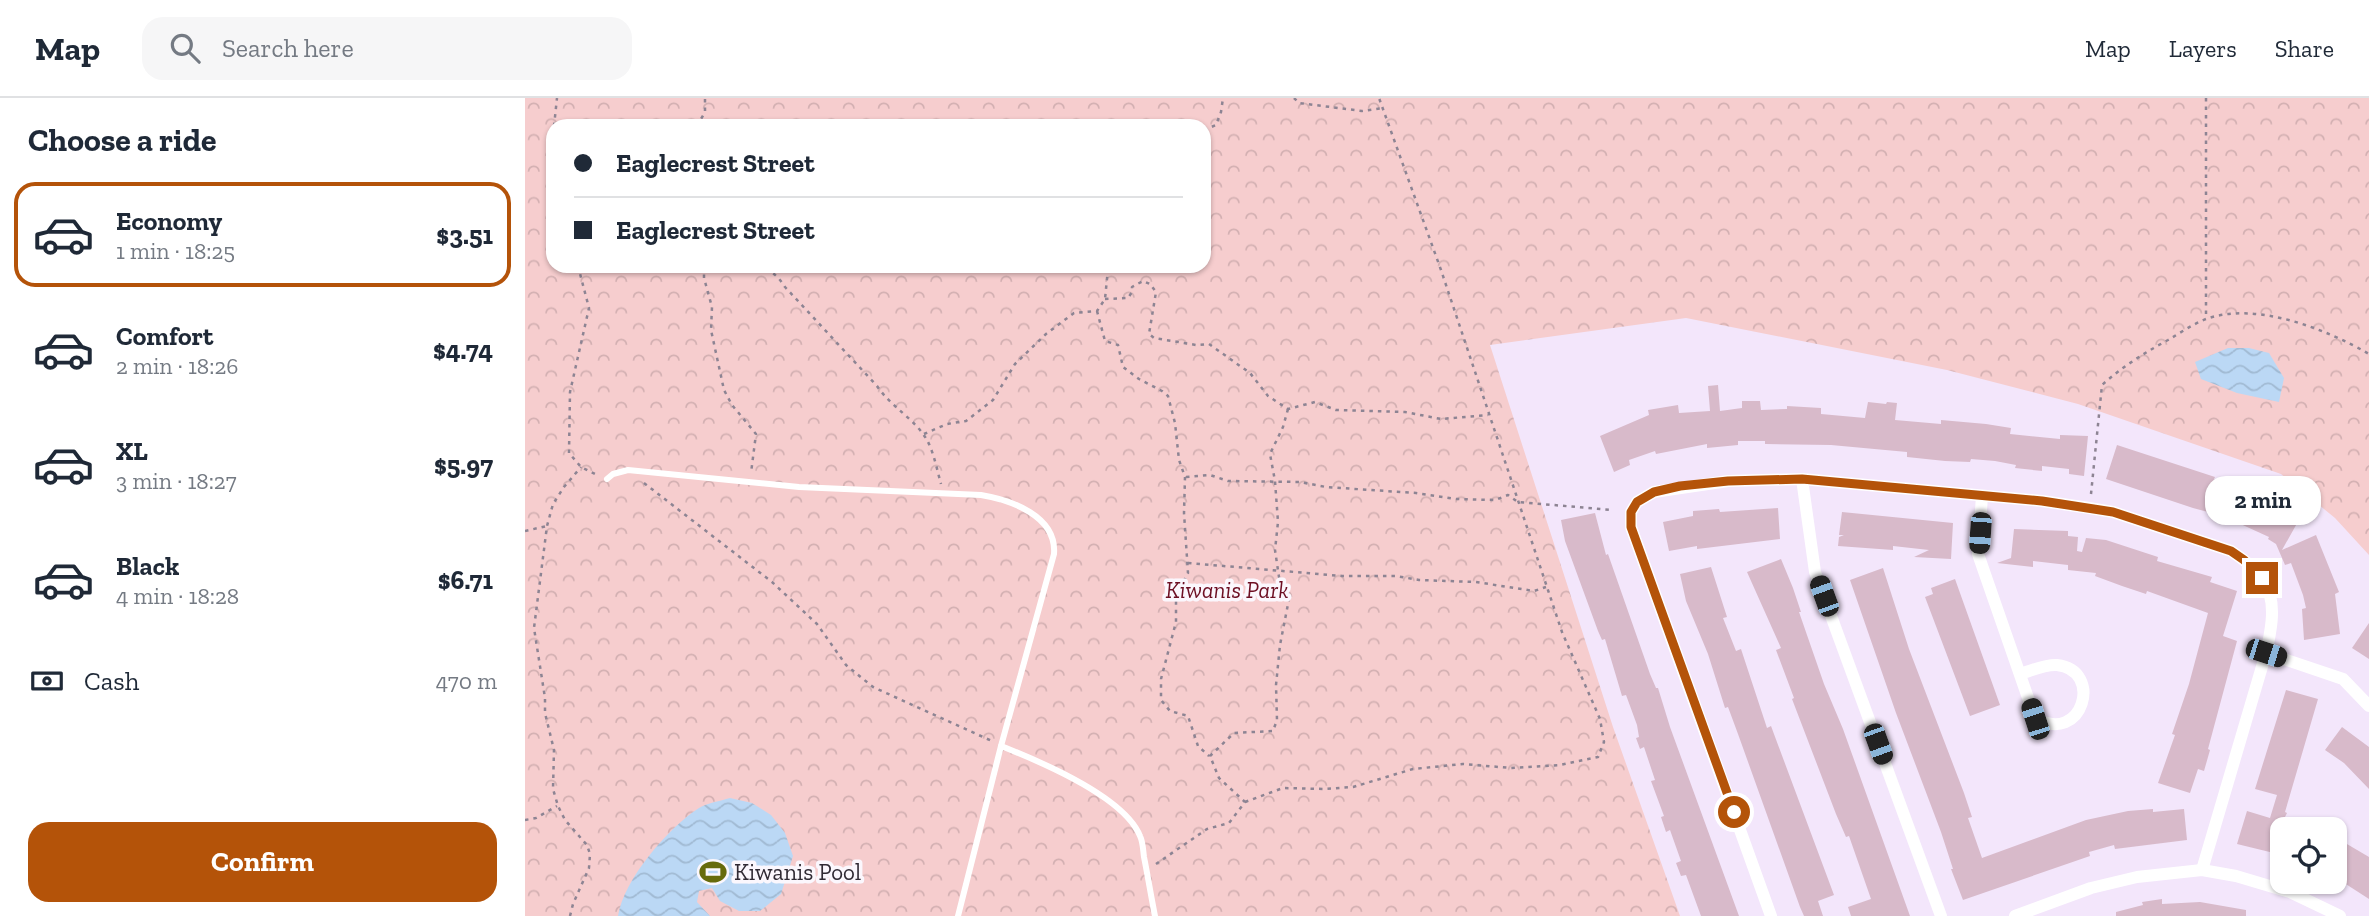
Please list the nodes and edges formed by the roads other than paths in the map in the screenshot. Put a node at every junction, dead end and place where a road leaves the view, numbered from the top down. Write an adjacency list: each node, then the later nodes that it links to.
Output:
1 (607, 479): 7 (lane)
2 (1802, 479): 3 (street); 11 (street); 12 (street)
3 (1982, 496): 4 (street); 5 (street)
4 (2266, 653): 6 (street); 8 (street)
5 (2020, 674): 5 (street)
6 (2369, 706)
7 (1001, 746): 9 (lane); 10 (lane)
8 (2202, 870): 13 (street); 14 (street)
9 (958, 916)
10 (1155, 916)
11 (1771, 916)
12 (1941, 916)
13 (2015, 916)
14 (2340, 916)

